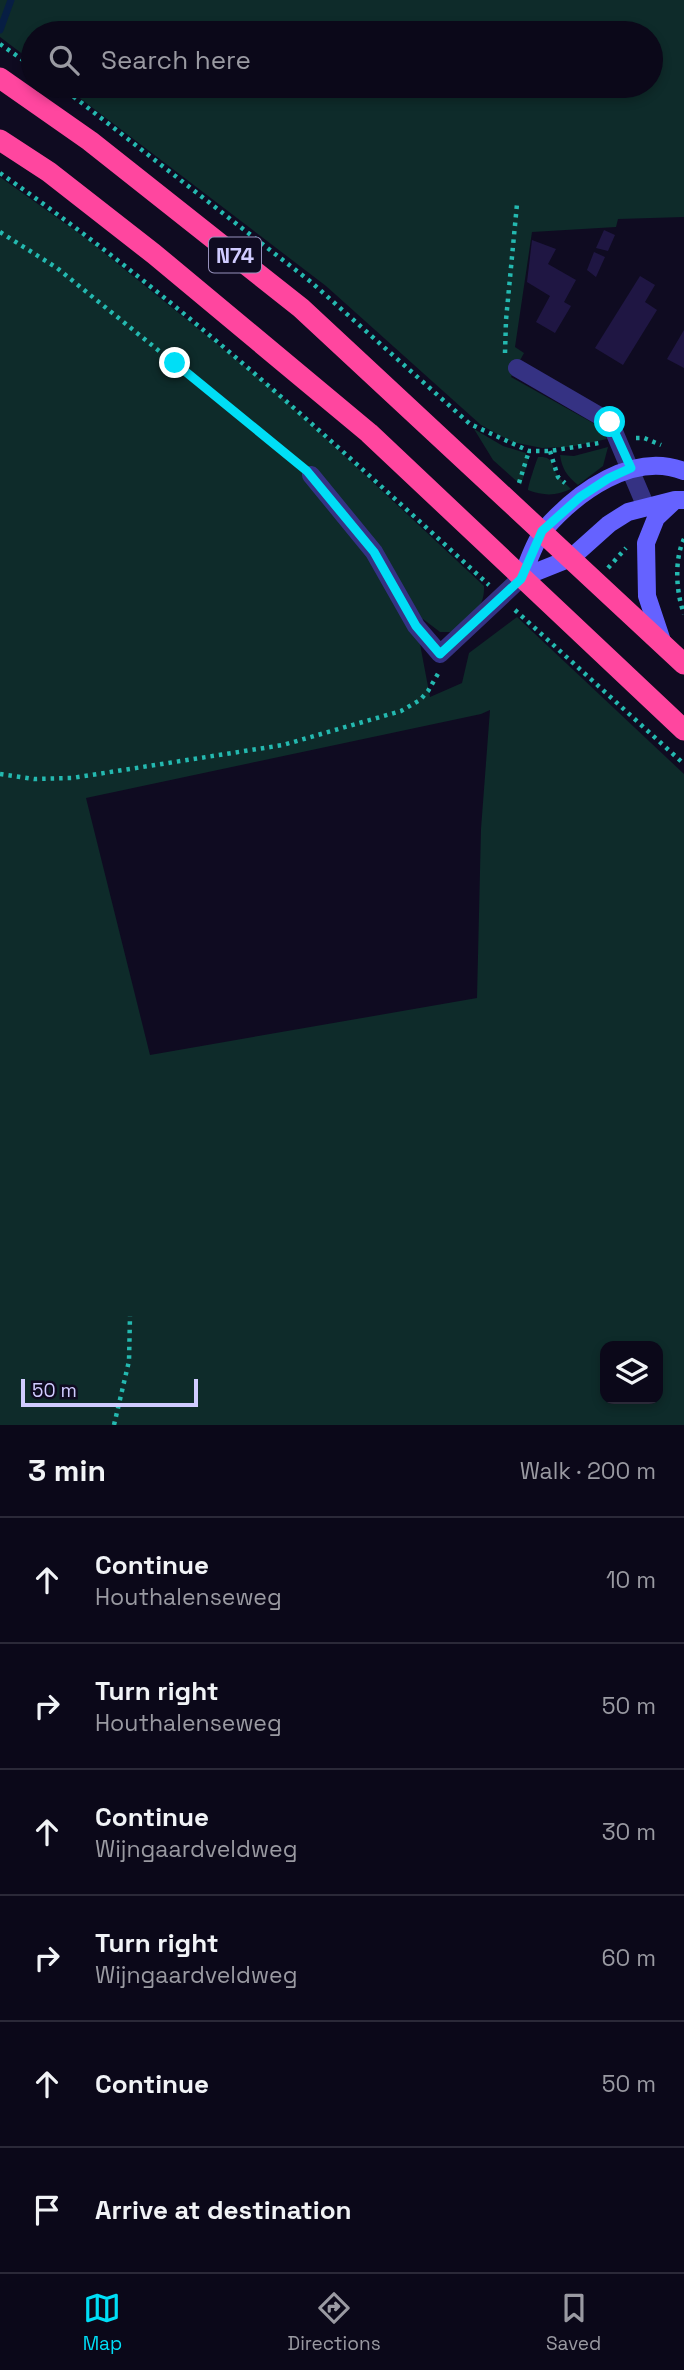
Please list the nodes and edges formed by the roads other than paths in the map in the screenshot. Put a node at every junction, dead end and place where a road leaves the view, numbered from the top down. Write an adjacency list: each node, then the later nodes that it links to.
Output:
1 (0, 78): 2 (highway, N74)
2 (21, 93)
3 (29, 98): 11 (highway, N74)
4 (0, 140): 13 (highway, N74)
5 (517, 369): 6 (street)
6 (631, 468): 7 (street); 10 (street); 11 (street)
7 (684, 471)
8 (310, 475): 13 (street)
9 (680, 500): 10 (street); 14 (street)
10 (646, 506): 12 (street)
11 (542, 531): 12 (highway, N74); 13 (street)
12 (571, 558): 13 (street); 14 (highway, N74)
13 (521, 579): 16 (highway, N74)
14 (663, 644): 15 (highway, N74)
15 (684, 664)
16 (684, 730)

